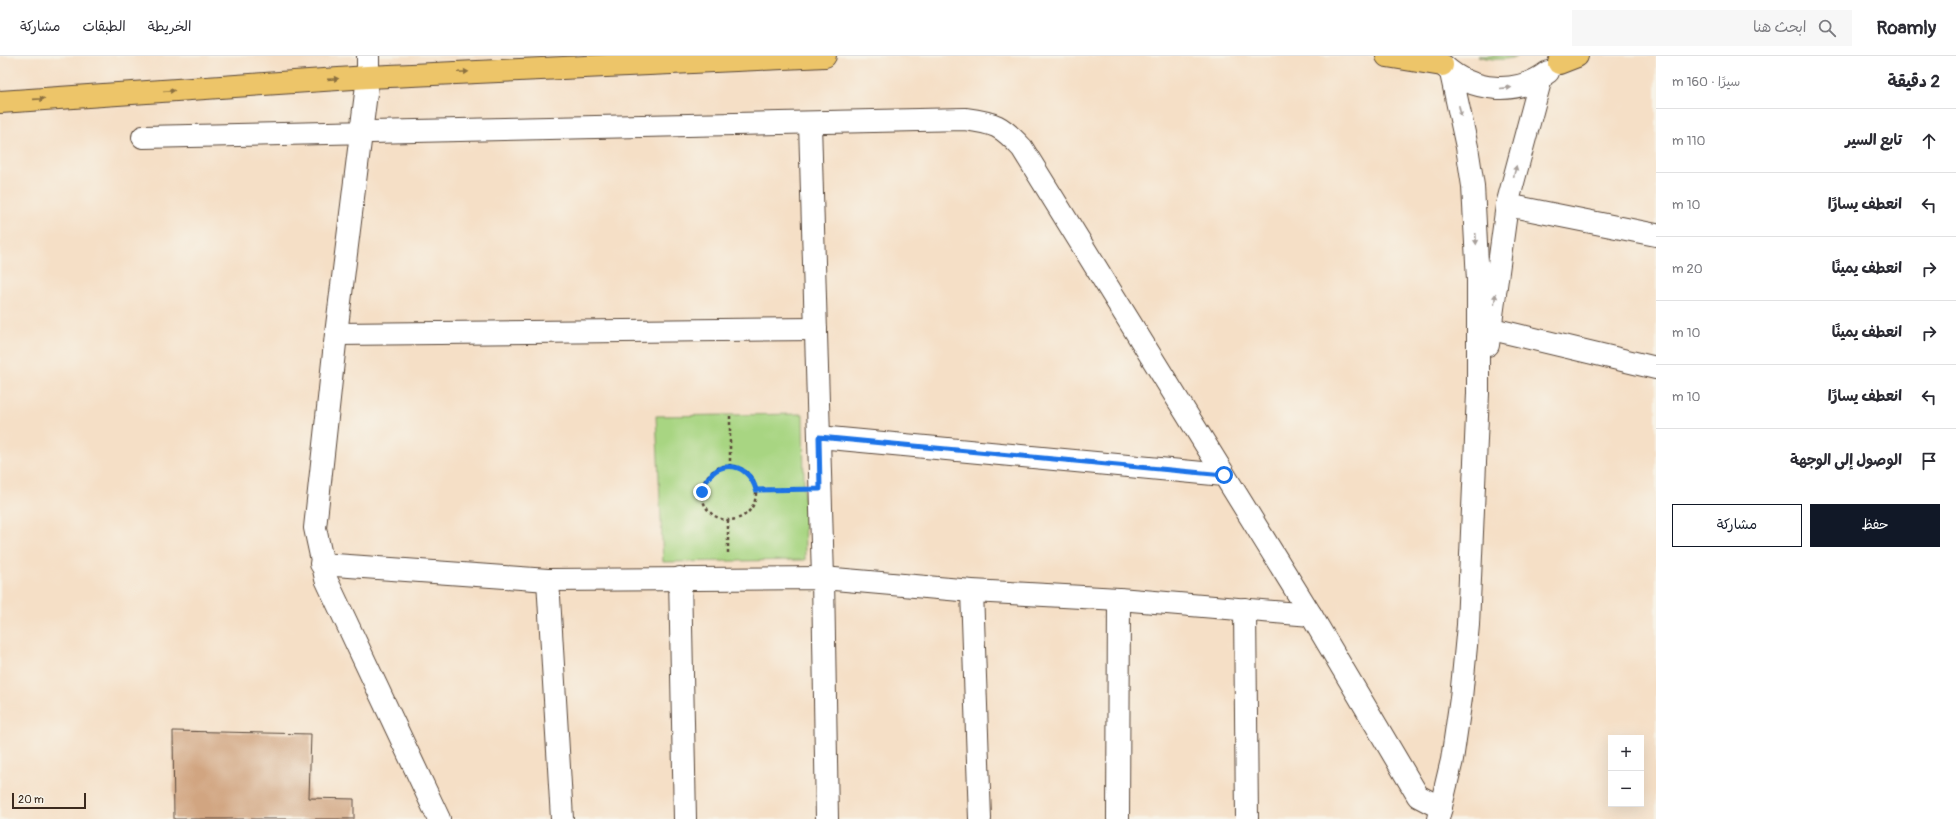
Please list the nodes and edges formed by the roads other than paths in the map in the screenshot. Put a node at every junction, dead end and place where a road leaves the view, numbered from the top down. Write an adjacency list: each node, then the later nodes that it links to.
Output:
1 (825, 56): 5 (highway, one-way to 1)
2 (1387, 56): 4 (highway)
3 (1567, 58): 6 (street)
4 (1443, 64): 6 (street, one-way to 6); 17 (street, one-way to 17)
5 (368, 66): 7 (highway, one-way to 5); 9 (street)
6 (1541, 78): 11 (street, one-way to 6)
7 (0, 102)
8 (810, 123): 9 (street); 13 (street); 19 (street)
9 (361, 133): 10 (street); 15 (street)
10 (143, 137)
11 (1507, 206): 12 (street); 14 (street, one-way to 11)
12 (1656, 235)
13 (816, 329): 15 (street); 18 (street)
14 (1492, 329): 16 (street); 17 (street)
15 (336, 334): 20 (street)
16 (1656, 368)
17 (1478, 393): 28 (street)
18 (819, 437): 19 (street); 22 (street)
19 (1224, 475): 27 (street)
20 (321, 564): 23 (street); 29 (street)
21 (680, 578): 22 (street); 23 (street); 31 (street)
22 (823, 578): 24 (street); 32 (street)
23 (548, 580): 30 (street)
24 (972, 591): 25 (street); 33 (street)
25 (1119, 599): 26 (street); 34 (street)
26 (1245, 609): 27 (street); 35 (street)
27 (1311, 615): 28 (street)
28 (1439, 813)
29 (439, 819)
30 (562, 819)
31 (685, 819)
32 (827, 819)
33 (980, 819)
34 (1118, 819)
35 (1247, 819)

